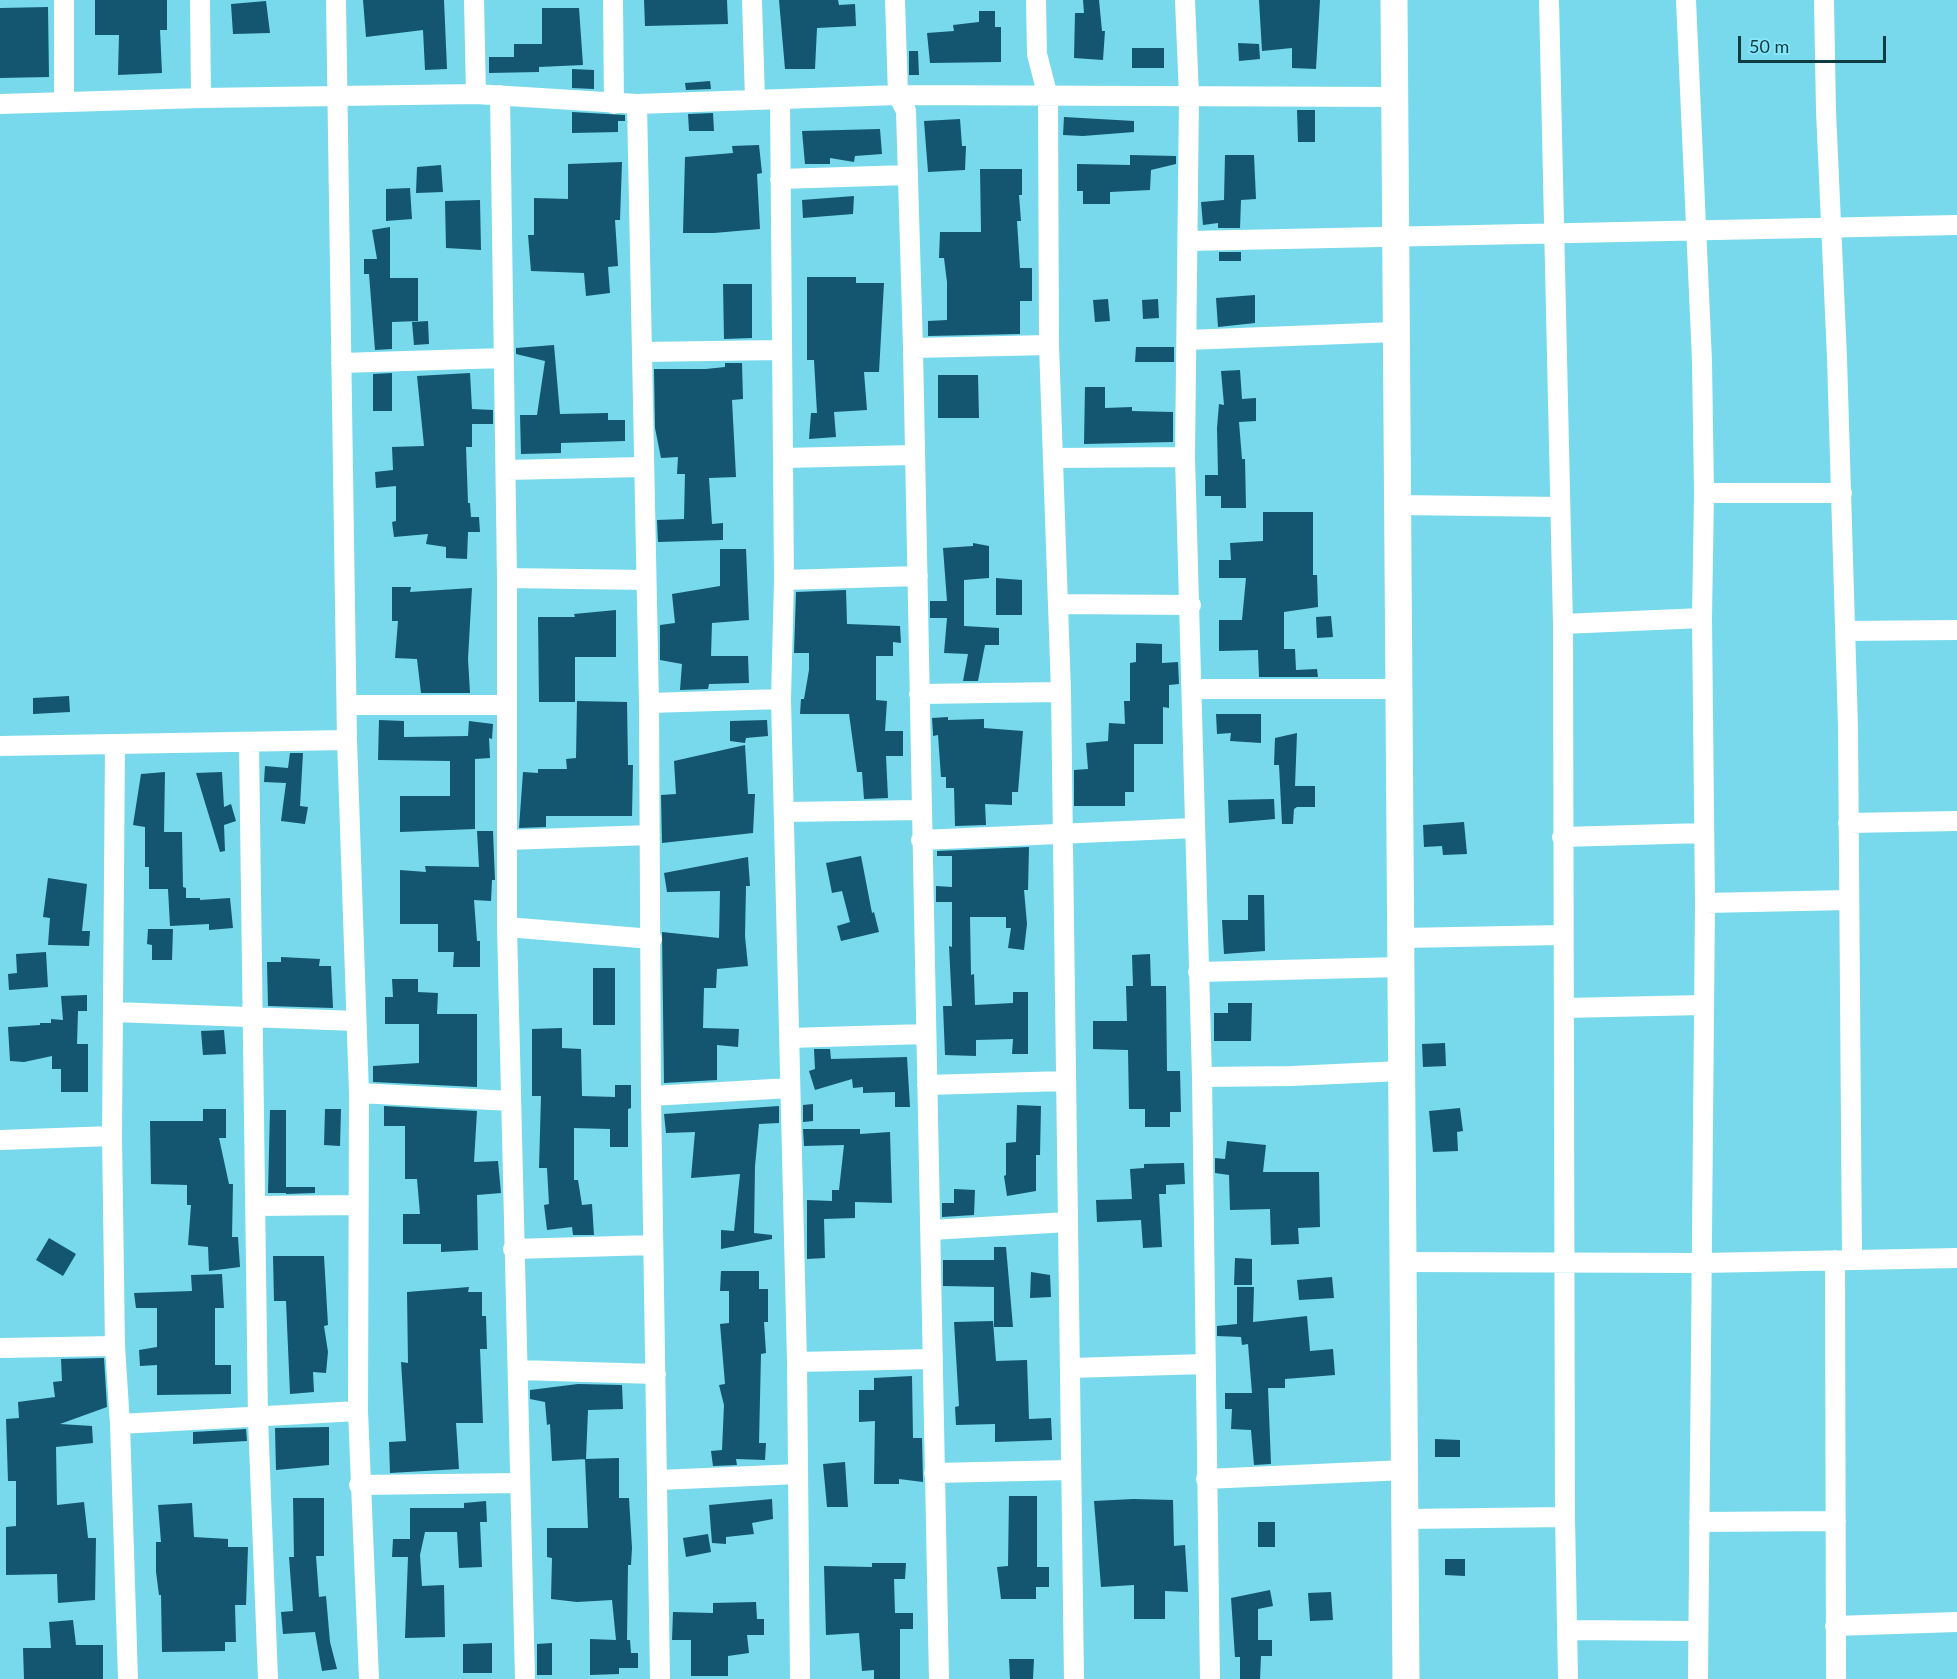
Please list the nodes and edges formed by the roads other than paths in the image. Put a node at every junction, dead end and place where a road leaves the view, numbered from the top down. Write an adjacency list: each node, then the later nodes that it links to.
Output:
1 (64, 0): 24 (street)
2 (200, 0): 21 (street)
3 (336, 0): 15 (street)
4 (474, 0): 14 (street)
5 (613, 0): 26 (street)
6 (752, 0): 22 (street)
7 (895, 0): 17 (street)
8 (1036, 0): 19 (street)
9 (1185, 0): 18 (street)
10 (1394, 0): 20 (street)
11 (1549, 0): 33 (street)
12 (1686, 0): 32 (street)
13 (1824, 0): 31 (street)
14 (476, 94): 15 (street); 16 (street)
15 (338, 95): 21 (street); 43 (street)
16 (500, 95): 26 (street); 42 (street)
17 (898, 95): 19 (street); 23 (street); 28 (street)
18 (1189, 96): 19 (street); 20 (street); 35 (street)
19 (1048, 97): 38 (street)
20 (1395, 97): 34 (street)
21 (201, 98): 24 (street)
22 (755, 100): 23 (street); 27 (street)
23 (780, 100): 29 (street)
24 (64, 102): 25 (street)
25 (0, 104)
26 (614, 104): 27 (street)
27 (637, 104): 41 (street)
28 (908, 175): 29 (street); 39 (street)
29 (780, 179): 40 (street)
30 (1957, 225): 31 (street)
31 (1830, 229): 32 (street); 51 (street)
32 (1695, 230): 33 (street); 50 (street)
33 (1554, 235): 34 (street); 53 (street)
34 (1394, 239): 35 (street); 36 (street)
35 (1188, 242): 37 (street)
36 (1395, 332): 37 (street); 52 (street)
37 (1187, 340): 45 (street)
38 (1049, 345): 39 (street); 47 (street)
39 (913, 348): 44 (street)
40 (780, 350): 41 (street); 46 (street)
41 (643, 352): 48 (street)
42 (504, 358): 43 (street); 49 (street)
43 (341, 363): 70 (street)
44 (913, 456): 46 (street); 54 (street)
45 (1185, 457): 47 (street); 59 (street)
46 (783, 458): 57 (street)
47 (1053, 458): 58 (street)
48 (644, 467): 49 (street); 56 (street)
49 (506, 470): 55 (street)
50 (1704, 493): 51 (street); 60 (street)
51 (1842, 493): 63 (street)
52 (1397, 505): 53 (street); 65 (street)
53 (1560, 507): 61 (street)
54 (918, 576): 57 (street); 67 (street)
55 (507, 578): 56 (street); 71 (street)
56 (646, 580): 69 (street)
57 (783, 580): 68 (street)
58 (1058, 604): 59 (street); 66 (street)
59 (1191, 604): 64 (street)
60 (1702, 618): 61 (street); 82 (street)
61 (1563, 624): 84 (street)
62 (1957, 630): 63 (street)
63 (1845, 631): 79 (street)
64 (1194, 689): 65 (street); 80 (street)
65 (1399, 689): 91 (street)
66 (1061, 692): 67 (street); 81 (street)
67 (919, 694): 76 (street)
68 (781, 699): 69 (street); 77 (street)
69 (649, 703): 83 (street)
70 (347, 705): 71 (street); 72 (street)
71 (507, 705): 85 (street)
72 (347, 740): 73 (street); 99 (street)
73 (249, 742): 74 (street); 98 (street)
74 (115, 745): 75 (street); 97 (street)
75 (0, 746)
76 (920, 810): 77 (street); 86 (street)
77 (784, 812): 101 (street)
78 (1957, 821): 79 (street)
79 (1848, 823): 87 (street)
80 (1194, 828): 81 (street); 94 (street)
81 (1063, 833): 86 (street); 104 (street)
82 (1704, 833): 84 (street); 88 (street)
83 (650, 835): 85 (street); 92 (street)
84 (1562, 837): 90 (street)
85 (507, 840): 89 (street)
86 (921, 840): 100 (street)
87 (1849, 900): 88 (street); 119 (street)
88 (1705, 903): 95 (street)
89 (507, 927): 92 (street); 109 (street)
90 (1562, 935): 91 (street); 96 (street)
91 (1402, 938): 93 (street)
92 (652, 939): 108 (street)
93 (1401, 967): 94 (street); 102 (street)
94 (1198, 972): 103 (street)
95 (1703, 1005): 96 (street); 121 (street)
96 (1564, 1008): 122 (street)
97 (114, 1012): 98 (street); 110 (street)
98 (254, 1018): 99 (street); 113 (street)
99 (356, 1021): 107 (street)
100 (925, 1034): 101 (street); 105 (street)
101 (789, 1038): 106 (street)
102 (1401, 1071): 103 (street); 120 (street)
103 (1202, 1077): 127 (street)
104 (1065, 1081): 105 (street); 114 (street)
105 (927, 1085): 115 (street)
106 (790, 1088): 108 (street); 126 (street)
107 (359, 1093): 109 (street); 112 (street)
108 (651, 1096): 116 (street)
109 (511, 1101): 117 (street)
110 (112, 1136): 111 (street); 123 (street)
111 (0, 1140)
112 (357, 1205): 113 (street); 131 (street)
113 (257, 1206): 132 (street)
114 (1068, 1222): 115 (street); 128 (street)
115 (931, 1230): 125 (street)
116 (653, 1245): 117 (street); 130 (street)
117 (513, 1249): 129 (street)
118 (1957, 1258): 119 (street)
119 (1844, 1260): 121 (street); 144 (street)
120 (1403, 1262): 122 (street); 135 (street)
121 (1702, 1263): 122 (street); 145 (street)
122 (1566, 1264): 142 (street)
123 (115, 1346): 124 (street); 133 (street)
124 (0, 1348)
125 (933, 1359): 126 (street); 136 (street)
126 (797, 1362): 137 (street)
127 (1204, 1364): 128 (street); 138 (street)
128 (1071, 1368): 134 (street)
129 (518, 1370): 130 (street); 140 (street)
130 (656, 1374): 139 (street)
131 (358, 1412): 132 (street); 141 (street)
132 (258, 1418): 133 (street); 151 (street)
133 (120, 1424): 150 (street)
134 (1071, 1470): 136 (street); 157 (street)
135 (1405, 1470): 138 (street); 143 (street)
136 (934, 1473): 156 (street)
137 (798, 1474): 139 (street); 155 (street)
138 (1206, 1479): 158 (street)
139 (659, 1480): 154 (street)
140 (520, 1483): 141 (street); 153 (street)
141 (360, 1485): 152 (street)
142 (1565, 1517): 143 (street); 148 (street)
143 (1406, 1519): 159 (street)
144 (1836, 1521): 145 (street); 147 (street)
145 (1699, 1522): 149 (street)
146 (1957, 1622): 147 (street)
147 (1835, 1626): 162 (street)
148 (1567, 1630): 149 (street); 160 (street)
149 (1697, 1631): 161 (street)
150 (128, 1679)
151 (268, 1679)
152 (369, 1679)
153 (525, 1679)
154 (660, 1679)
155 (800, 1679)
156 (939, 1679)
157 (1074, 1679)
158 (1210, 1679)
159 (1406, 1679)
160 (1568, 1679)
161 (1698, 1679)
162 (1836, 1679)

